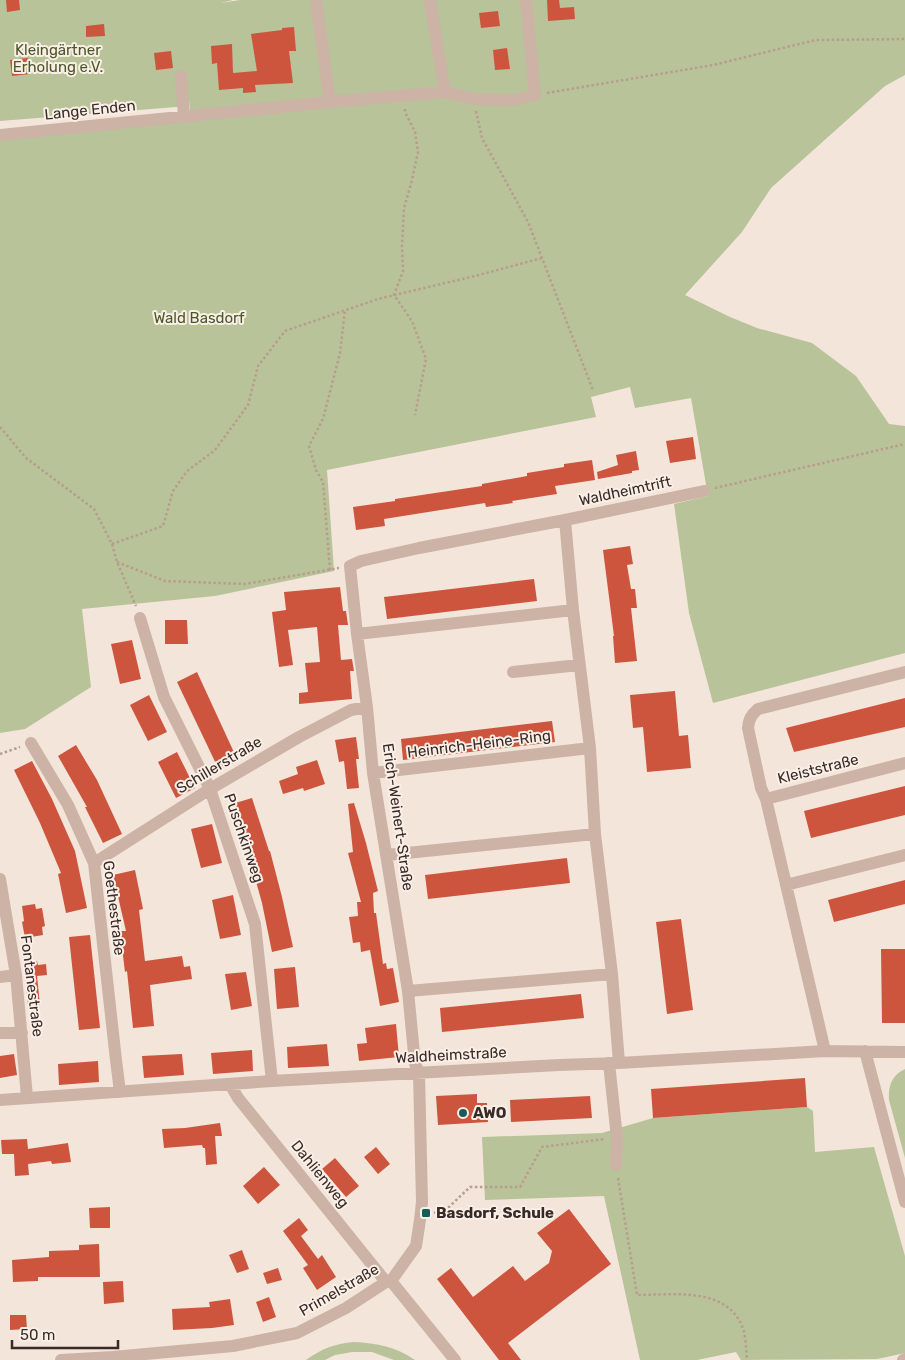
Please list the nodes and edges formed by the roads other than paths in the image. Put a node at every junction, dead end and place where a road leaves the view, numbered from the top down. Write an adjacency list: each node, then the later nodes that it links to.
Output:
1 (316, 0): 6 (street)
2 (430, 0): 5 (street)
3 (526, 0): 5 (street, Lange Enden)
4 (181, 76): 7 (street)
5 (446, 92): 6 (street, Lange Enden)
6 (330, 102): 7 (street, Lange Enden)
7 (184, 117): 8 (street, Lange Enden)
8 (0, 136)
9 (704, 491): 10 (street, Waldheimtrift)
10 (564, 520): 11 (street, Waldheimtrift); 12 (street)
11 (350, 566): 14 (street, Erich-Weinert-Straße)
12 (572, 610): 14 (street); 15 (street)
13 (140, 618): 23 (street, Puschkinweg)
14 (357, 634): 18 (street, Erich-Weinert-Straße)
15 (579, 665): 16 (street); 20 (street)
16 (513, 672)
17 (905, 672): 24 (street)
18 (367, 707): 22 (street, Erich-Weinert-Straße); 23 (street, Schillerstraße)
19 (31, 743): 28 (street, Goethestraße)
20 (590, 748): 22 (street, Heinrich-Heine-Ring); 25 (street)
21 (905, 763): 24 (street, Kleiststraße)
22 (373, 773): 26 (street, Erich-Weinert-Straße)
23 (210, 789): 28 (street, Schillerstraße); 42 (street, Puschkinweg)
24 (766, 799): 30 (street, Kleiststraße)
25 (595, 834): 26 (street); 31 (street)
26 (387, 855): 34 (street, Erich-Weinert-Straße)
27 (905, 855): 30 (street)
28 (94, 863): 44 (street, Goethestraße)
29 (0, 879): 32 (street, Fontanestraße)
30 (786, 884): 37 (street, Kleiststraße)
31 (612, 974): 34 (street); 40 (street)
32 (16, 975): 33 (street); 36 (street, Fontanestraße)
33 (0, 977)
34 (408, 991): 41 (street, Erich-Weinert-Straße)
35 (0, 1033): 36 (street)
36 (22, 1033): 45 (street, Fontanestraße)
37 (825, 1051): 38 (street, Waldheimstraße); 40 (street, Waldheimstraße)
38 (865, 1051): 39 (street, Waldheimstraße); 48 (street)
39 (905, 1052)
40 (614, 1063): 41 (street, Waldheimstraße); 47 (street)
41 (418, 1073): 42 (street, Waldheimstraße); 49 (street, Primelstraße)
42 (272, 1081): 43 (street, Waldheimstraße)
43 (230, 1084): 44 (street, Waldheimstraße); 49 (street, Dahlienweg)
44 (120, 1092): 45 (street, Waldheimstraße)
45 (27, 1097): 46 (street, Waldheimstraße)
46 (0, 1100)
47 (616, 1165)
48 (905, 1202)
49 (388, 1281): 50 (street, Primelstraße); 52 (street, Dahlienweg)
50 (113, 1359): 51 (street, Primelstraße)
51 (61, 1360)
52 (455, 1360)

